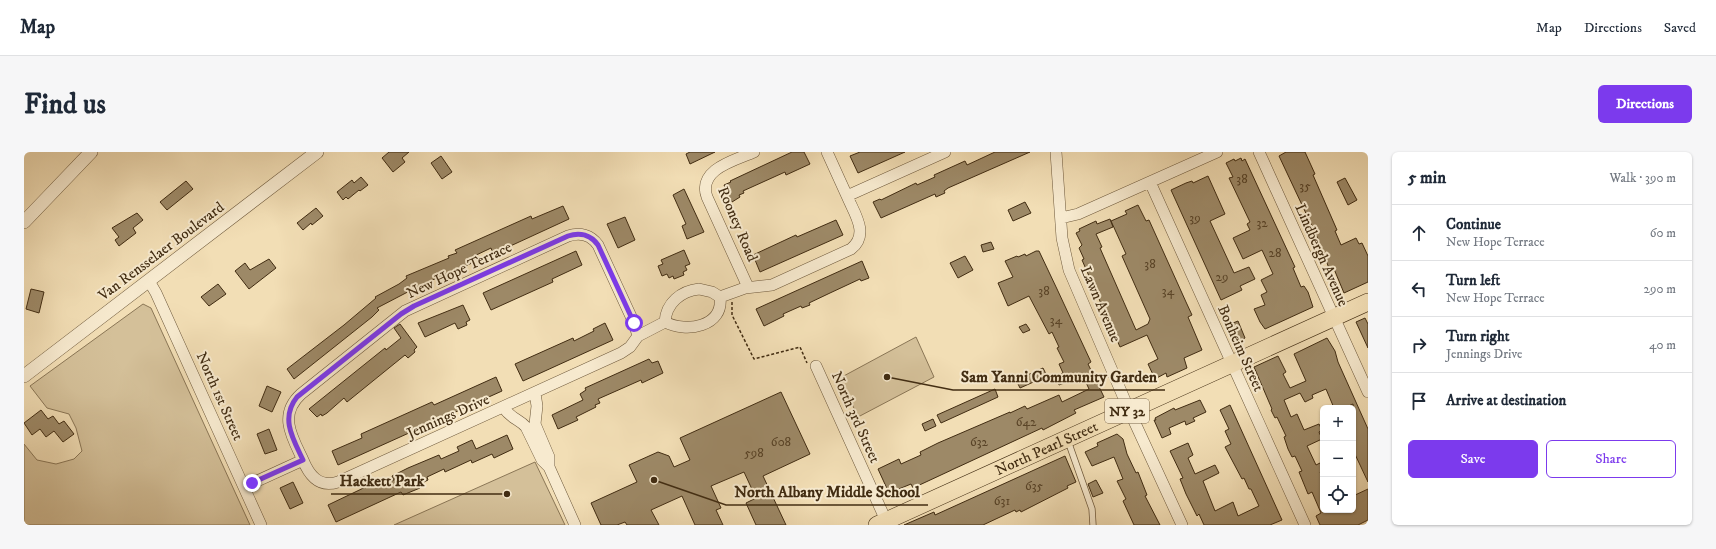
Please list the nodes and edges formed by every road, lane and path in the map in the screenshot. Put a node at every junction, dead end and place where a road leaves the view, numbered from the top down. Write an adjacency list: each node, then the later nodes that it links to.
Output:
1 (91, 152): 12 (street)
2 (317, 152): 13 (street, Van Rensselaer Boulevard)
3 (754, 152): 14 (street, Rooney Road)
4 (827, 152): 10 (street)
5 (945, 152): 10 (street)
6 (1056, 152): 11 (street, Lawn Avenue)
7 (1217, 152): 9 (street)
8 (1259, 152): 17 (street, Lindbergh Avenue)
9 (1150, 182): 11 (street); 20 (street, Bonheim Street)
10 (847, 196): 14 (street)
11 (1061, 218): 26 (street, Lawn Avenue)
12 (24, 222)
13 (149, 281): 22 (street, Van Rensselaer Boulevard); 30 (street, North 1st Street)
14 (748, 287): 15 (street)
15 (725, 295): 18 (street); 18 (street); 21 (path)
16 (1368, 302): 17 (main road, North Pearl Street / NY 32)
17 (1334, 317): 20 (main road, North Pearl Street / NY 32); 23 (street, Lindbergh Avenue)
18 (665, 322): 19 (street, Jennings Drive)
19 (638, 336): 24 (street, Jennings Drive); 28 (street, New Hope Terrace)
20 (1232, 364): 26 (main road, North Pearl Street / NY 32); 36 (street, Bonheim Street)
21 (812, 365): 31 (street, North 3rd Street)
22 (24, 376)
23 (1368, 392)
24 (536, 393): 25 (street, Jennings Drive); 29 (street)
25 (503, 407): 28 (street, Jennings Drive); 29 (street)
26 (1129, 410): 27 (main road, North Pearl Street / NY 32); 35 (street, Lawn Avenue)
27 (1067, 439): 31 (main road, North Pearl Street / NY 32); 34 (lane)
28 (303, 460): 30 (street)
29 (549, 467): 33 (street)
30 (244, 487): 32 (street, North 1st Street)
31 (884, 524)
32 (262, 525)
33 (576, 525)
34 (1093, 525)
35 (1182, 525)
36 (1305, 525)

